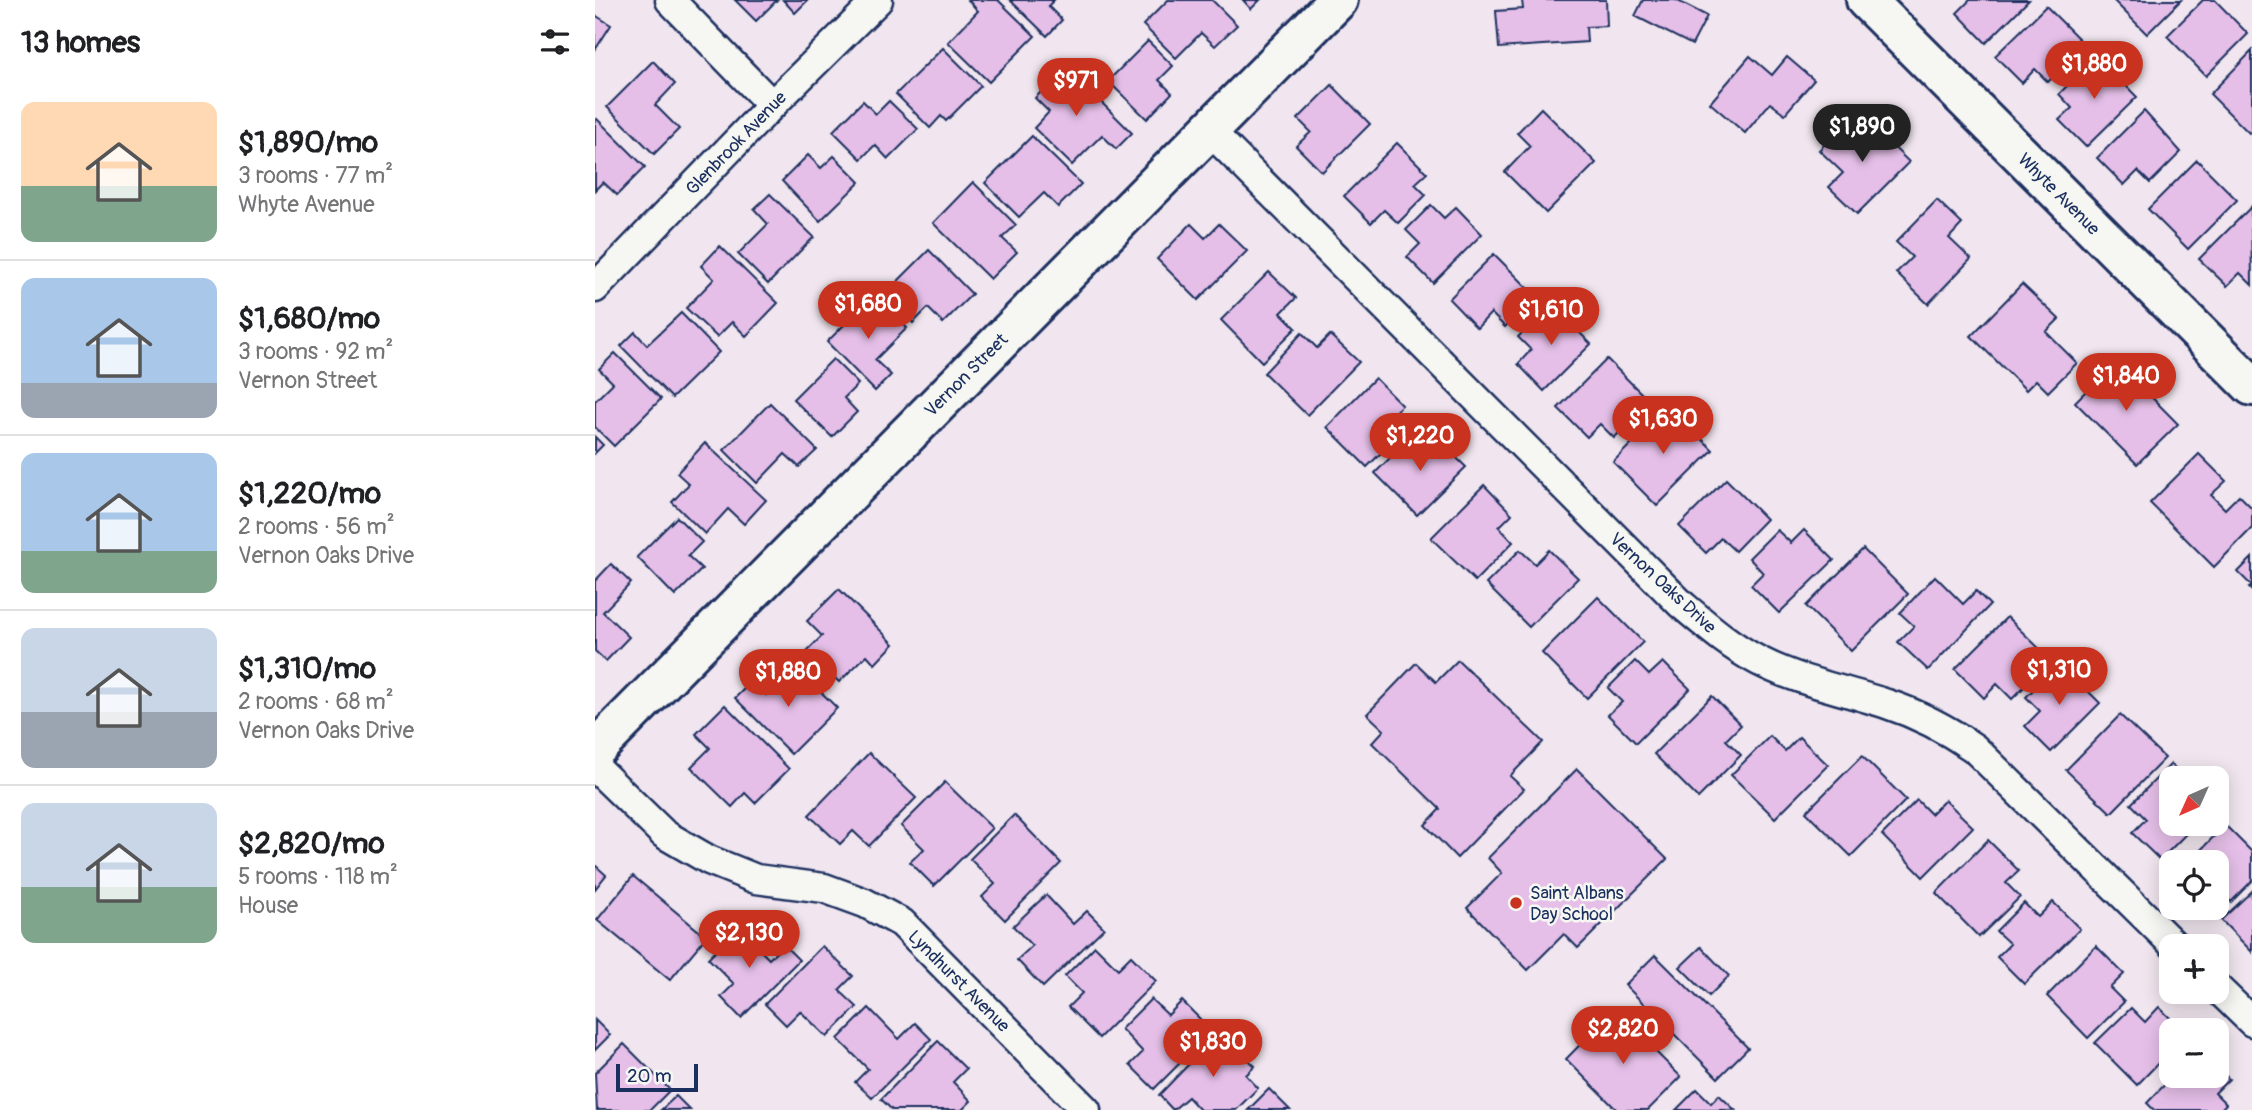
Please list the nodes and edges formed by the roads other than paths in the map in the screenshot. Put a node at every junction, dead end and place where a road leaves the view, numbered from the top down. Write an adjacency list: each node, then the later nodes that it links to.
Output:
1 (670, 0): 5 (street)
2 (878, 0): 5 (street, Glenbrook Avenue)
3 (1338, 0): 6 (street, Vernon Street)
4 (1866, 0): 8 (street, Whyte Avenue)
5 (772, 105): 7 (street, Glenbrook Avenue)
6 (1209, 130): 9 (street, Vernon Street); 11 (street, Vernon Oaks Drive)
7 (595, 288)
8 (2252, 386)
9 (595, 750)
10 (595, 767): 14 (street, Lyndhurst Avenue)
11 (2163, 934)
12 (2229, 999): 13 (street)
13 (2252, 1021)
14 (1086, 1110)

